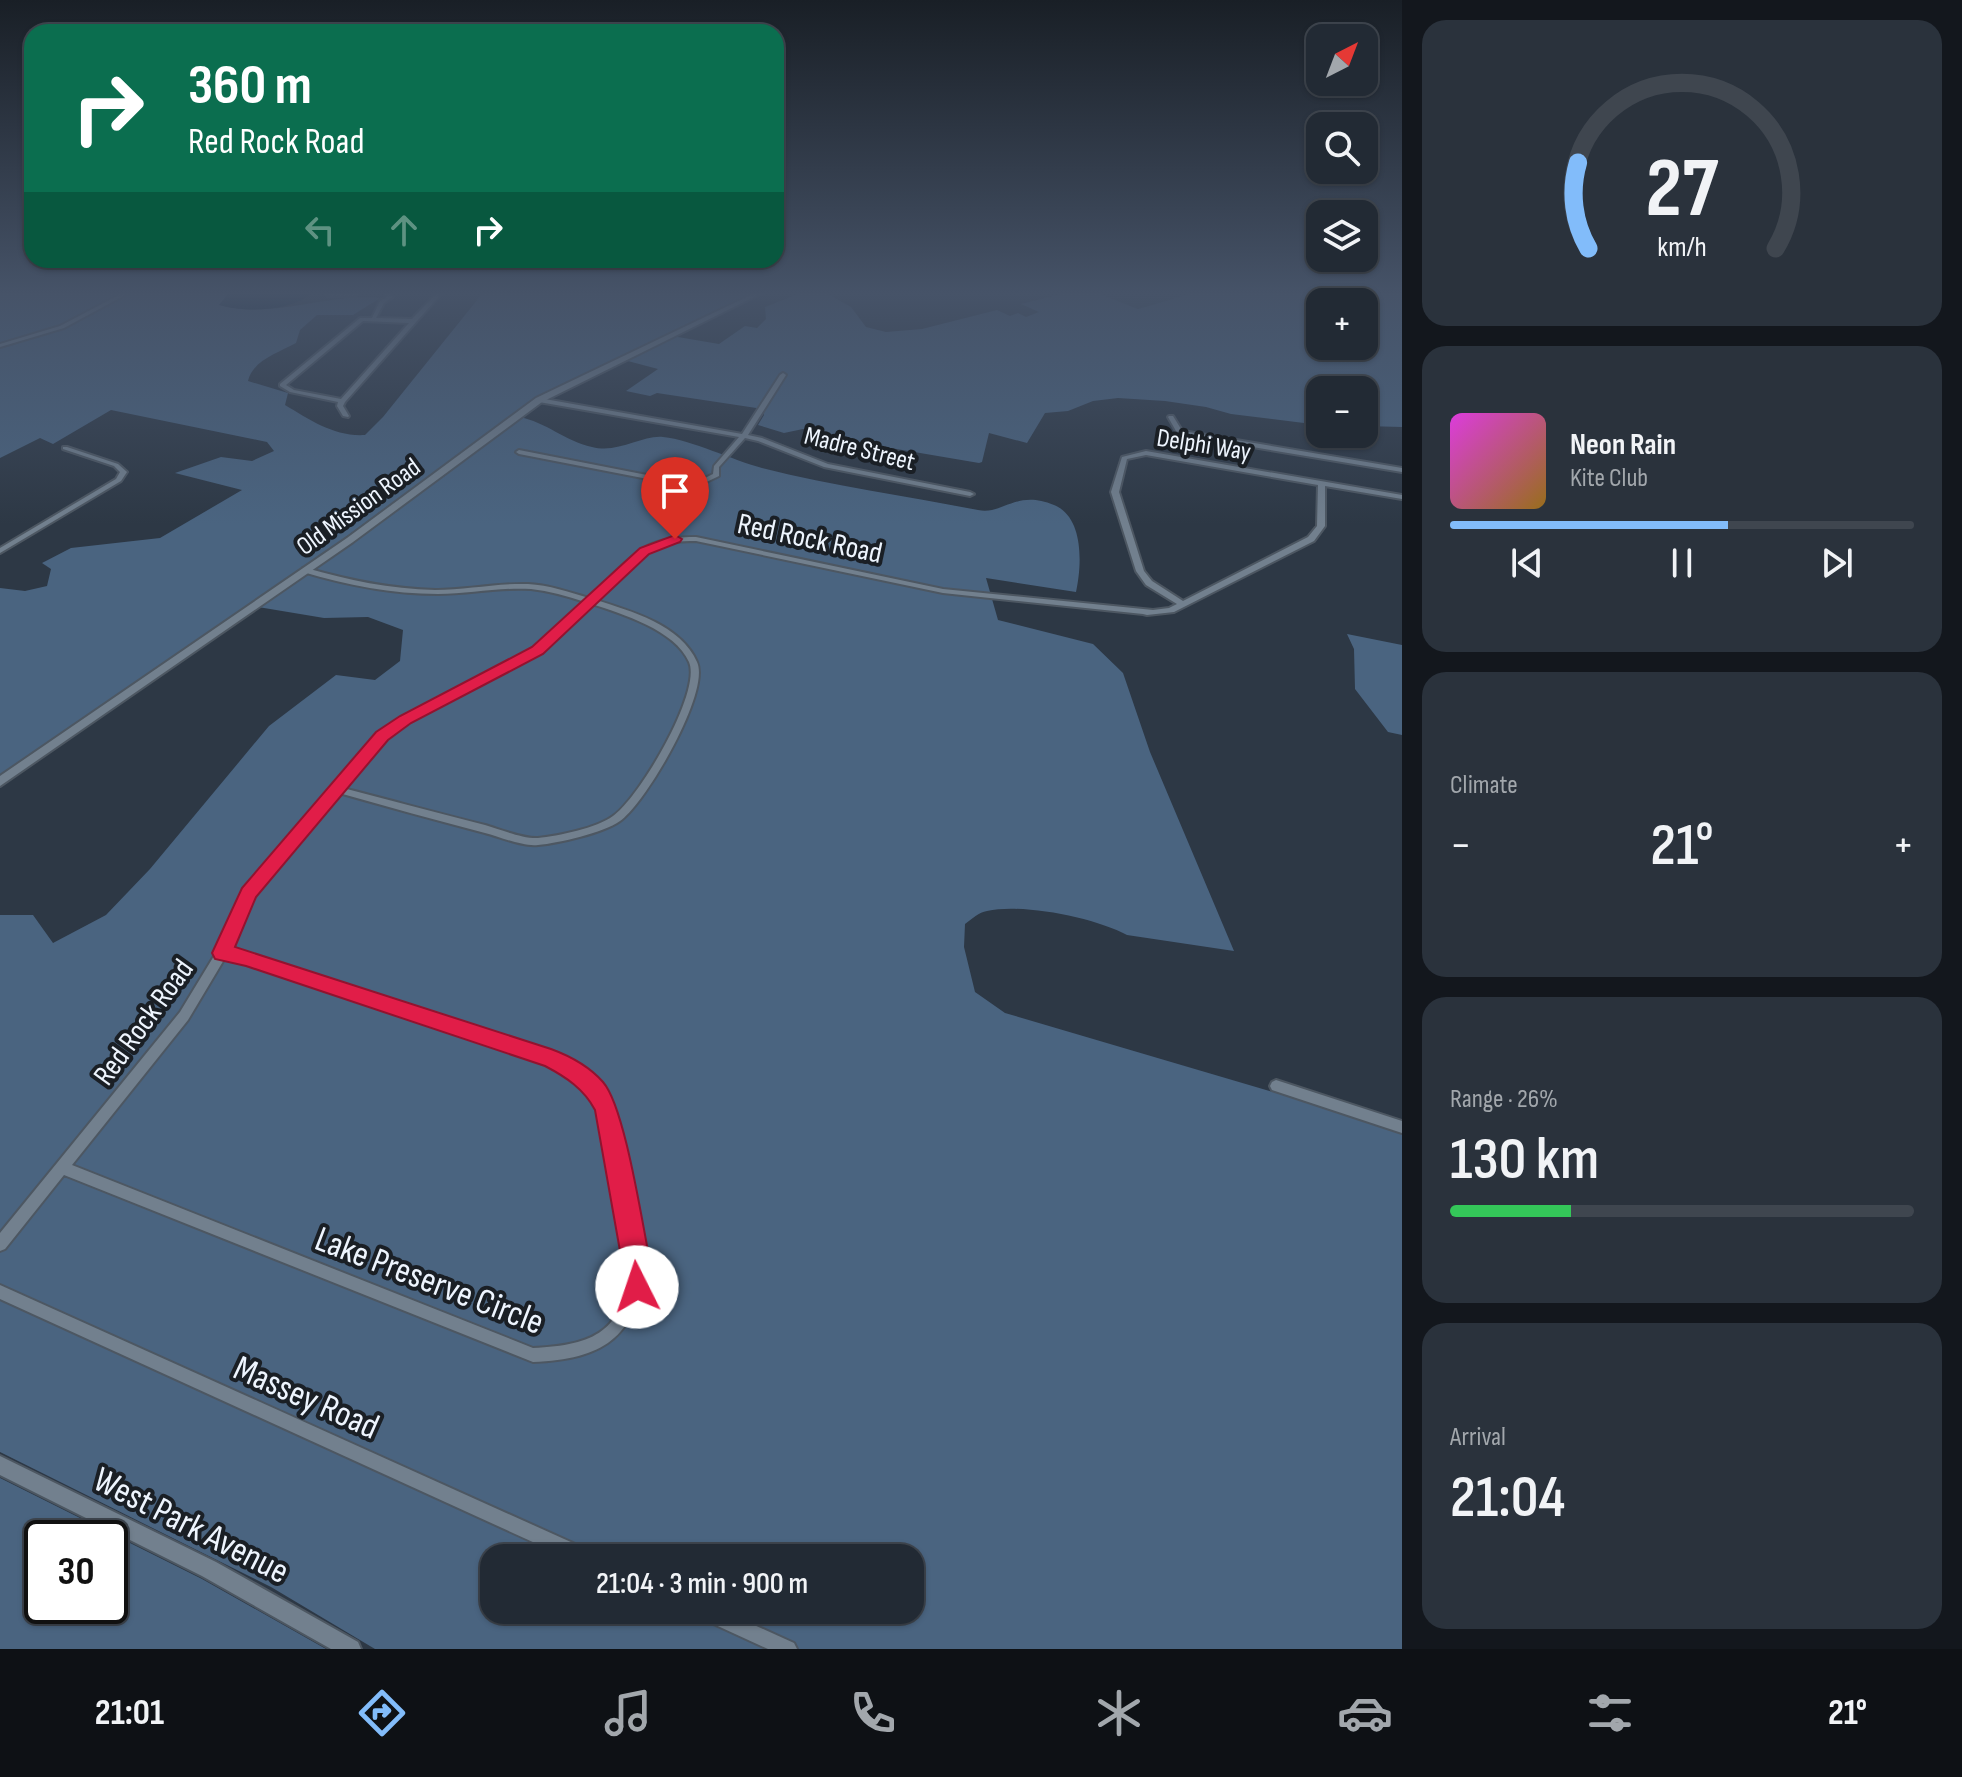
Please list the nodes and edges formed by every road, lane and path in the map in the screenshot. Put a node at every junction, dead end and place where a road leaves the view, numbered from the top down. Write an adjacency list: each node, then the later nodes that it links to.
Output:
1 (299, 371): 6 (street)
2 (369, 371): 6 (street)
3 (599, 371): 5 (street, Old Mission Road)
4 (783, 375): 9 (street)
5 (539, 400): 9 (street, Madre Street); 19 (street, Old Mission Road)
6 (342, 401): 7 (street)
7 (346, 416)
8 (1171, 417): 12 (street)
9 (743, 437): 14 (street); 15 (street, Madre Street)
10 (65, 448): 18 (street)
11 (519, 452): 14 (street)
12 (1402, 470)
13 (1321, 484): 16 (street, Delphi Way); 21 (street, Red Rock Road); 21 (street, Delphi Way)
14 (694, 486): 17 (street)
15 (970, 494)
16 (1402, 497)
17 (680, 504)
18 (0, 551)
19 (306, 570): 20 (street); 22 (street, Old Mission Road)
20 (590, 603): 21 (street, Red Rock Road); 23 (street, Red Rock Road); 23 (street)
21 (1183, 604)
22 (0, 782)
23 (335, 789): 24 (street, Red Rock Road)
24 (222, 953): 27 (street, Red Rock Road); 27 (street, Lake Preserve Circle)
25 (1276, 1086): 26 (street)
26 (1402, 1127)
27 (63, 1168): 28 (street, Red Rock Road)
28 (0, 1244)
29 (0, 1292): 31 (street, Massey Road)
30 (0, 1465): 33 (street, West Park Avenue)
31 (556, 1544)
32 (733, 1624): 34 (street)
33 (351, 1649)
34 (788, 1649)

